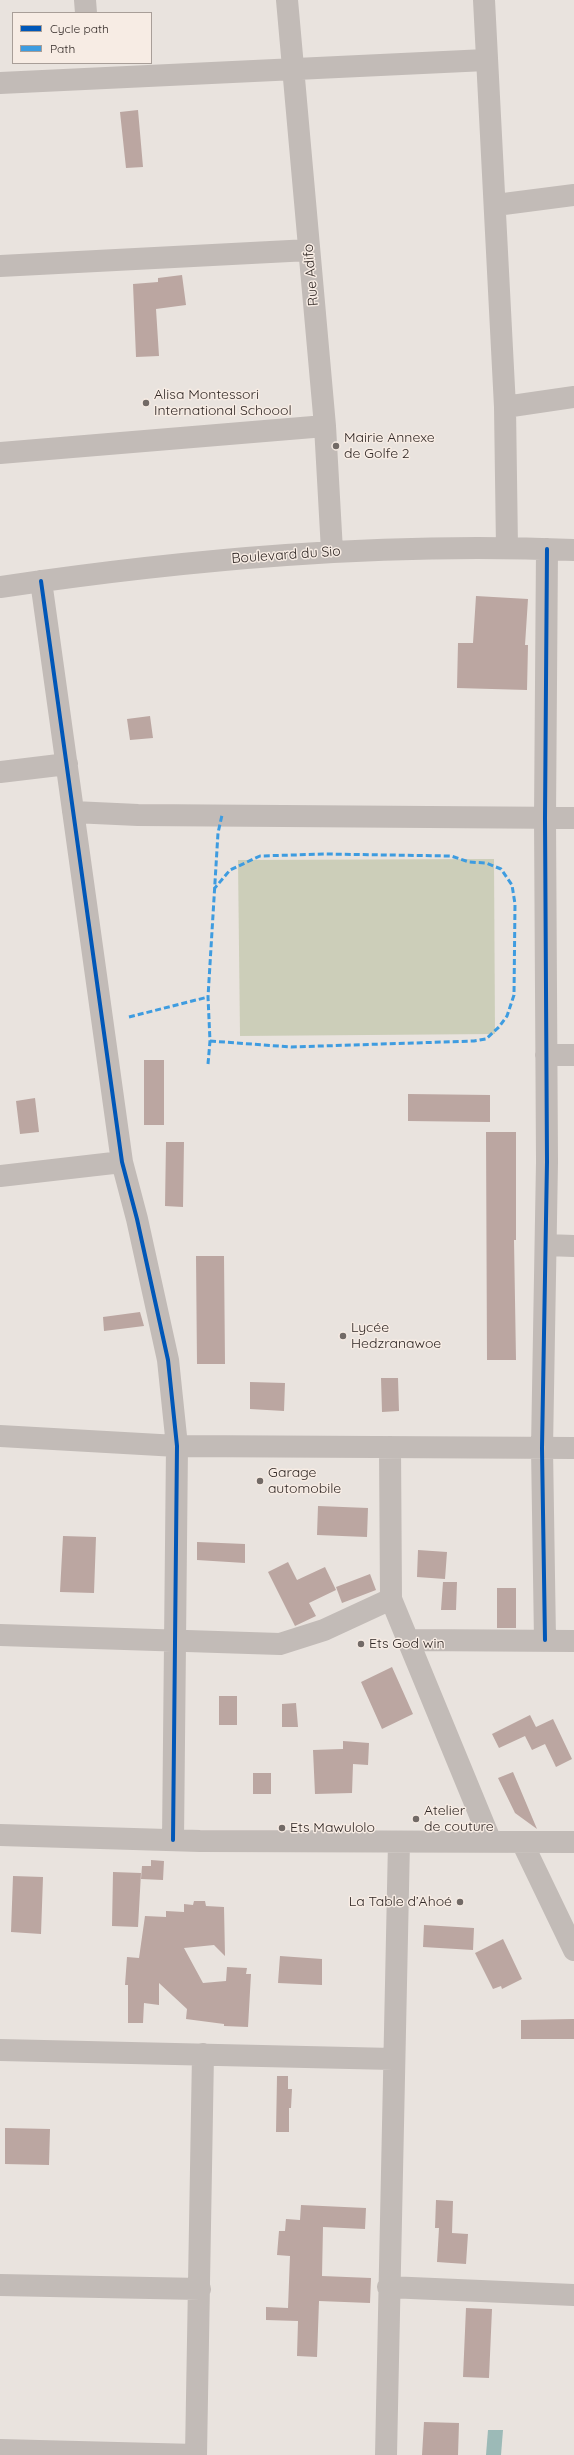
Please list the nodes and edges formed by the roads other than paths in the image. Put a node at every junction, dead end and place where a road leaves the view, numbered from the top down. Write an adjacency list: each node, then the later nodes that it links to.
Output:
1 (85, 0): 4 (street)
2 (287, 0): 7 (street, Rue Adifo)
3 (484, 0): 5 (street)
4 (86, 12)
5 (486, 60): 7 (street); 10 (street)
6 (91, 70): 7 (street); 8 (street)
7 (293, 70): 11 (street, Rue Adifo)
8 (0, 83)
9 (574, 195): 10 (street)
10 (496, 205): 14 (street)
11 (309, 250): 12 (street); 15 (street, Rue Adifo)
12 (0, 266)
13 (574, 398): 14 (street)
14 (505, 407): 17 (street)
15 (325, 426): 16 (street); 20 (street, Rue Adifo)
16 (0, 453)
17 (508, 548): 18 (street, Boulevard du Sio); 20 (street, Boulevard du Sio)
18 (548, 549): 19 (street, Boulevard du Sio); 26 (street)
19 (574, 550)
20 (332, 551): 21 (street, Boulevard du Sio)
21 (41, 581): 22 (street, Boulevard du Sio); 23 (street)
22 (0, 587)
23 (67, 764): 24 (street); 25 (street)
24 (0, 772)
25 (73, 812): 26 (street); 30 (street)
26 (545, 818): 27 (street); 28 (street)
27 (574, 818)
28 (546, 1055): 29 (street); 32 (street)
29 (574, 1055)
30 (122, 1162): 31 (street); 35 (street)
31 (0, 1176)
32 (546, 1245): 33 (street); 37 (street)
33 (574, 1246)
34 (0, 1436): 35 (street)
35 (177, 1446): 36 (street); 44 (street)
36 (390, 1447): 37 (street); 39 (street)
37 (542, 1448): 38 (street); 42 (street)
38 (574, 1448)
39 (392, 1600): 41 (street); 44 (street)
40 (0, 1635): 44 (street)
41 (408, 1640): 42 (street); 48 (street)
42 (545, 1640): 43 (street)
43 (574, 1641)
44 (176, 1642): 46 (street)
45 (0, 1835): 46 (street)
46 (173, 1840): 47 (street)
47 (399, 1842): 48 (street); 54 (street)
48 (491, 1842): 49 (street)
49 (522, 1842): 50 (street); 51 (street)
50 (574, 1842)
51 (574, 1950)
52 (0, 2050): 53 (street)
53 (203, 2054): 54 (street); 57 (street)
54 (393, 2059): 56 (street)
55 (0, 2285): 57 (street)
56 (388, 2287): 58 (street); 61 (street)
57 (200, 2289): 60 (street)
58 (574, 2296)
59 (0, 2450): 60 (street)
60 (196, 2455)
61 (386, 2455)

